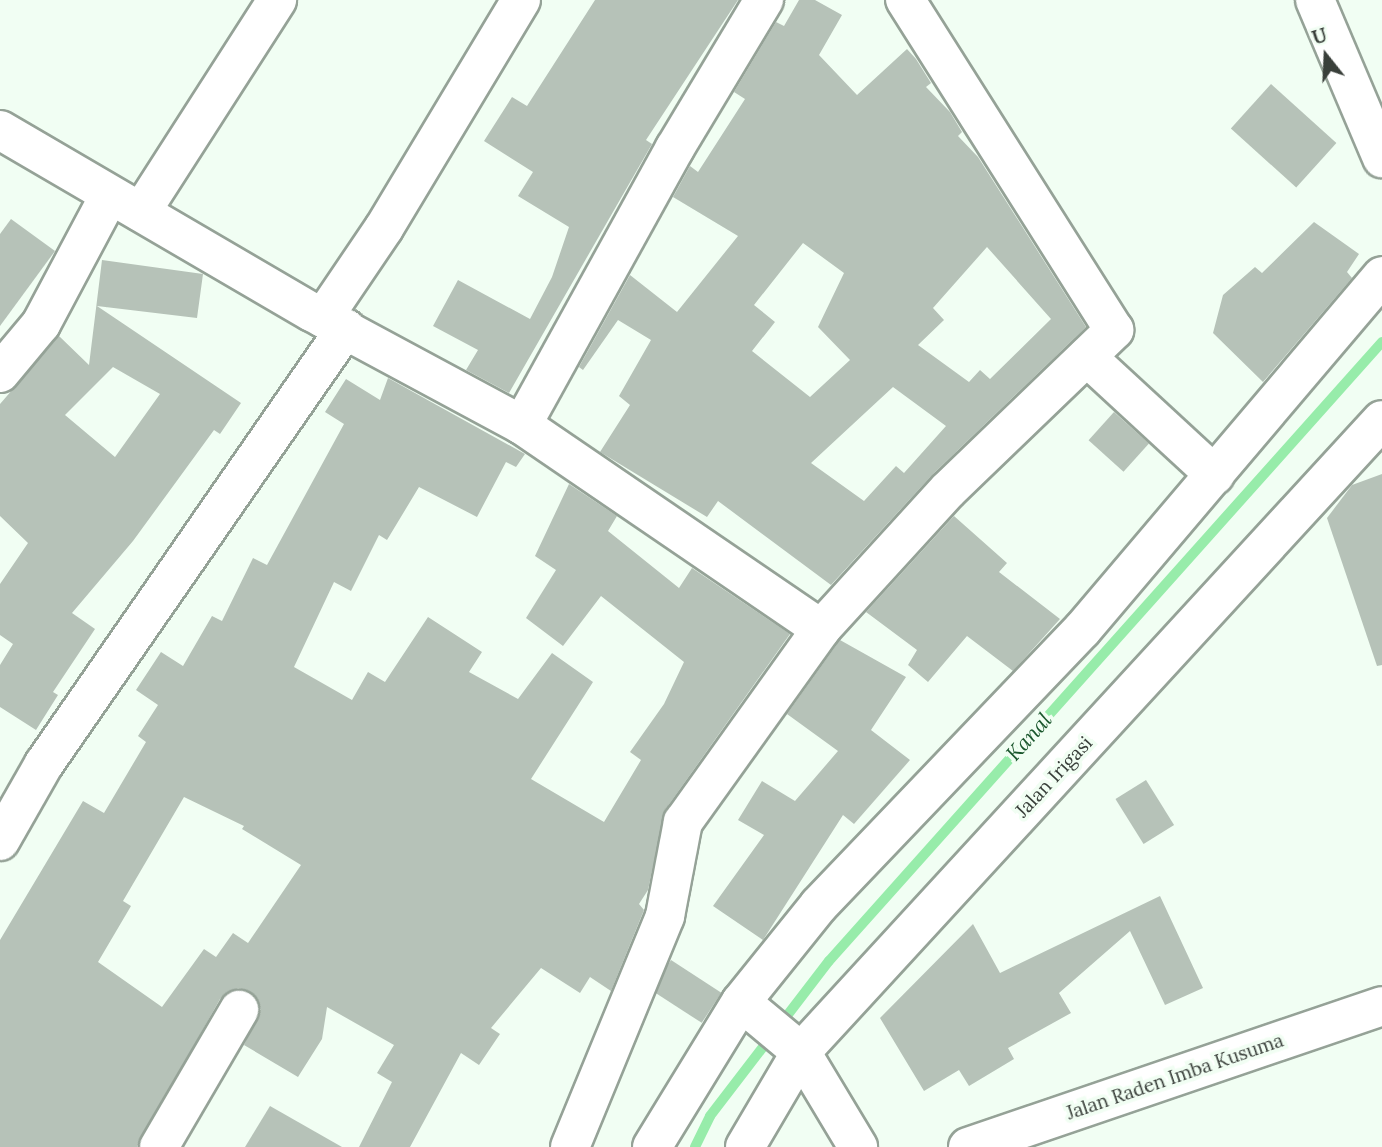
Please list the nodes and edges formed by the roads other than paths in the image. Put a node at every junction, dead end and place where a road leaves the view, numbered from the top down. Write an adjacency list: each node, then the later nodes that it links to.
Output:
1 (277, 0): 8 (street)
2 (521, 0): 10 (street)
3 (764, 0): 14 (street)
4 (905, 0): 11 (street)
5 (1315, 0): 7 (street)
6 (0, 130): 8 (street)
7 (1382, 158)
8 (125, 204): 10 (street); 12 (street)
9 (1382, 276): 15 (street)
10 (334, 323): 14 (street); 17 (street)
11 (1087, 358): 15 (street); 16 (street)
12 (0, 373)
13 (1382, 420): 21 (street, Jalan Irigasi)
14 (522, 425): 16 (street)
15 (1215, 475): 18 (street)
16 (821, 629): 23 (street)
17 (0, 841)
18 (743, 1004): 21 (street); 24 (street)
19 (1382, 1006): 27 (street, Jalan Raden Imba Kusuma)
20 (239, 1010): 22 (street)
21 (797, 1050): 25 (street, Jalan Irigasi); 26 (street)
22 (159, 1147)
23 (570, 1147)
24 (652, 1147)
25 (745, 1147)
26 (858, 1147)
27 (968, 1147)

